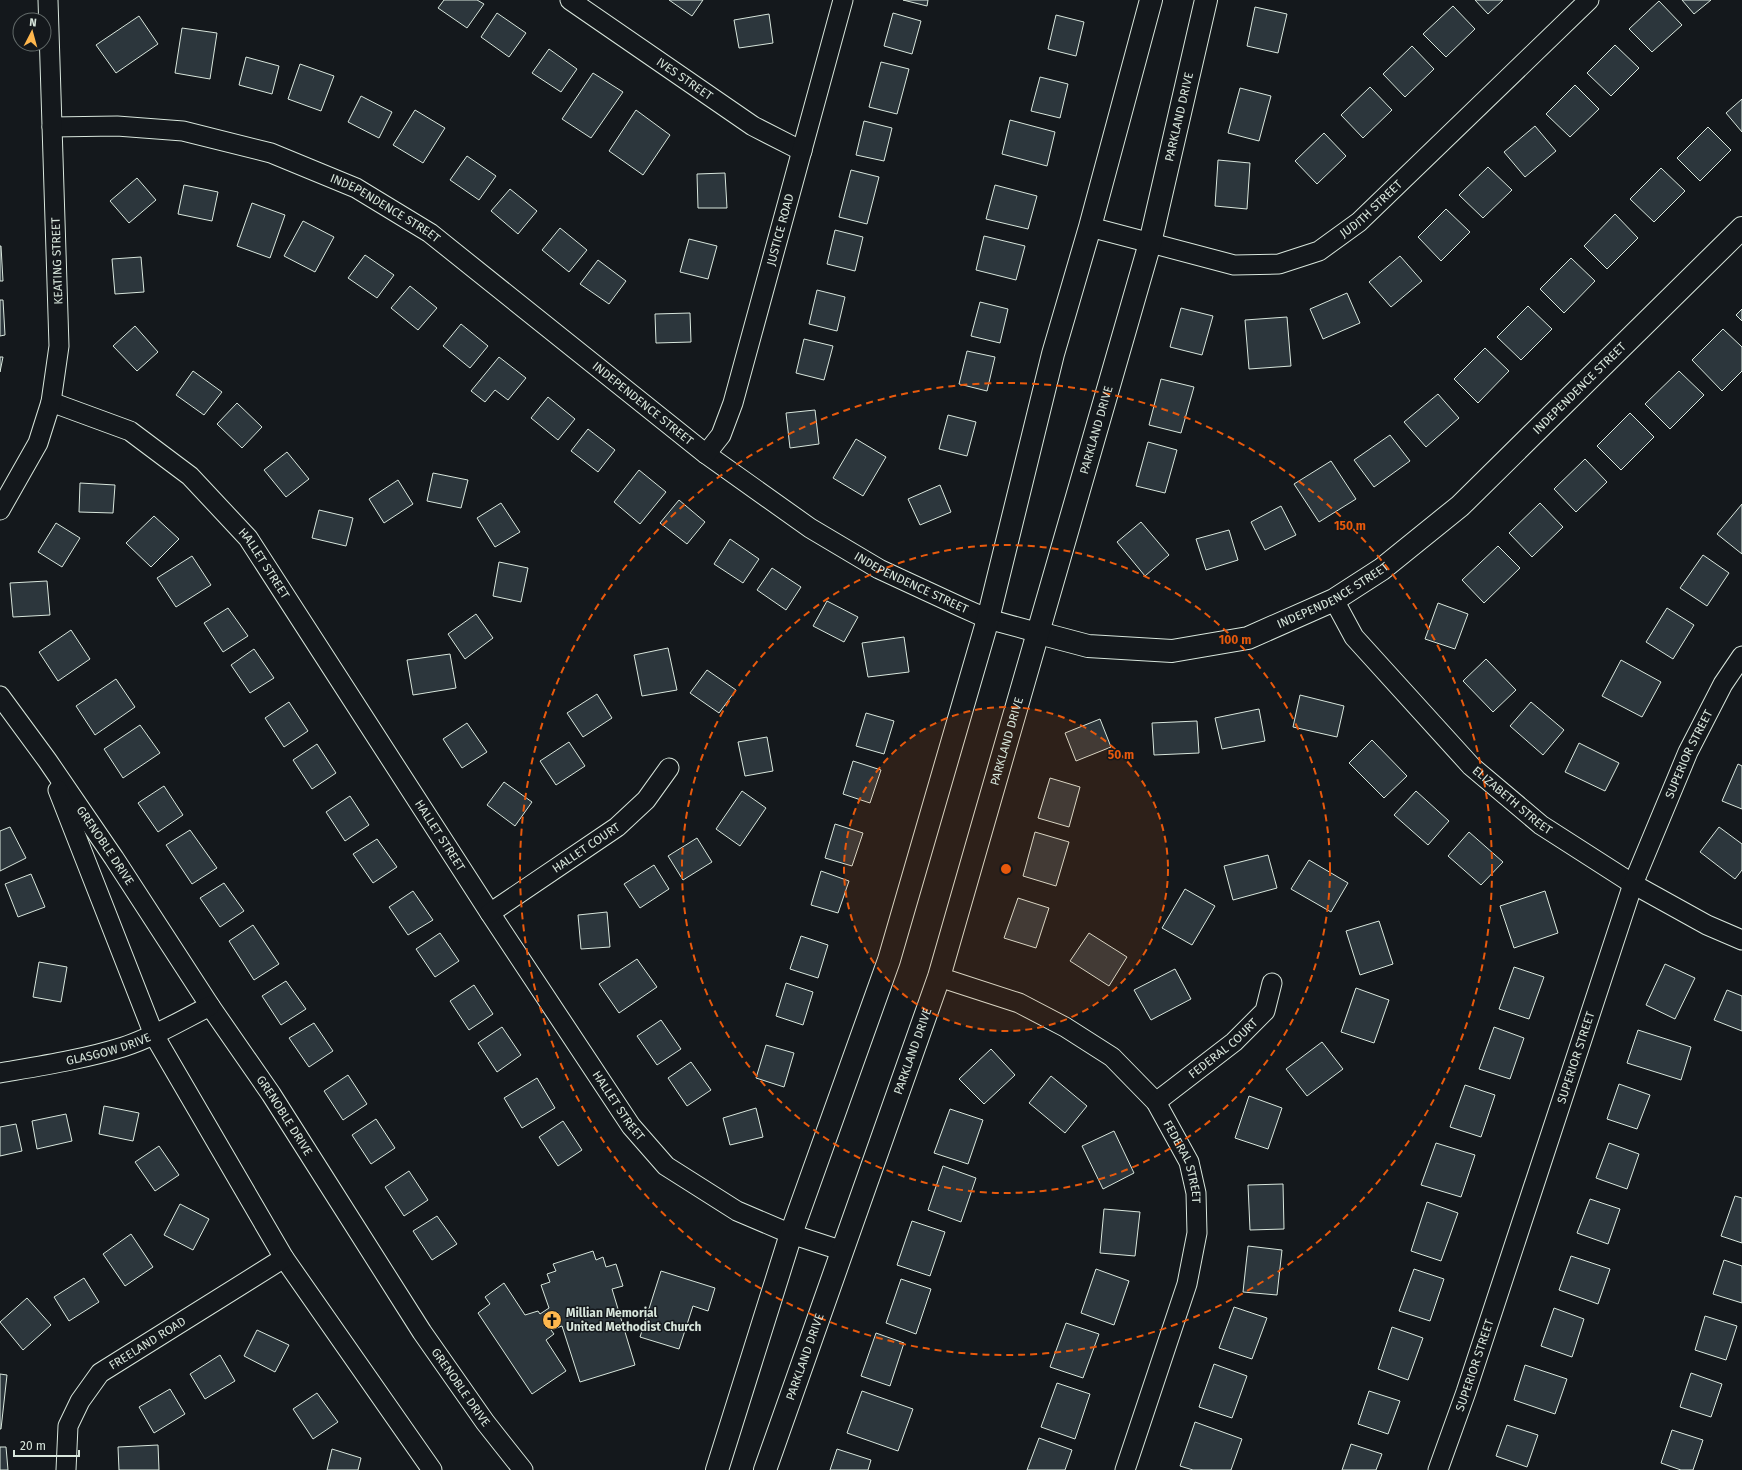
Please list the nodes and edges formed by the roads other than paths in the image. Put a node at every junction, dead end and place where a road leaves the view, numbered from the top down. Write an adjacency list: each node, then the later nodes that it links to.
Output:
1 (48, 0): 7 (street, KEATING STREET)
2 (570, 0): 8 (street, IVES STREET)
3 (843, 0): 8 (street, JUSTICE ROAD)
4 (1151, 0): 9 (street)
5 (1206, 0): 11 (street, PARKLAND DRIVE)
6 (1589, 0): 11 (street, JUDITH STREET)
7 (52, 127): 12 (street, KEATING STREET); 13 (street, INDEPENDENCE STREET)
8 (802, 151): 13 (street, JUSTICE ROAD)
9 (1090, 227): 11 (street, JUDITH STREET); 16 (street)
10 (1742, 228): 15 (street, INDEPENDENCE STREET)
11 (1150, 243): 17 (street, PARKLAND DRIVE)
12 (51, 402): 14 (street, KEATING STREET); 23 (street, HALLET STREET)
13 (706, 454): 16 (street, INDEPENDENCE STREET)
14 (0, 510)
15 (1334, 600): 17 (street, INDEPENDENCE STREET); 22 (street, ELIZABETH STREET)
16 (988, 619): 17 (street, INDEPENDENCE STREET); 31 (street)
17 (1039, 632): 25 (street, PARKLAND DRIVE)
18 (1742, 656): 22 (street, SUPERIOR STREET)
19 (0, 696): 20 (street, GRENOBLE DRIVE)
20 (47, 760): 27 (street, GRENOBLE DRIVE); 28 (street, GRENOBLE DRIVE)
21 (669, 768): 23 (street, HALLET COURT)
22 (1633, 884): 24 (street, ELIZABETH STREET); 40 (street, SUPERIOR STREET)
23 (490, 913): 31 (street, HALLET STREET)
24 (1742, 940)
25 (939, 977): 30 (street, FEDERAL STREET); 32 (street, PARKLAND DRIVE)
26 (1272, 983): 30 (street, FEDERAL COURT)
27 (210, 1006): 28 (street, GLASGOW DRIVE); 36 (street, GRENOBLE DRIVE)
28 (154, 1035): 29 (street, GLASGOW DRIVE); 33 (street, GRENOBLE DRIVE)
29 (0, 1073)
30 (1156, 1102): 39 (street, FEDERAL STREET)
31 (791, 1234): 32 (street, HALLET STREET); 37 (street)
32 (843, 1251): 38 (street, PARKLAND DRIVE)
33 (284, 1258): 34 (street, FREELAND ROAD); 35 (street, GRENOBLE DRIVE)
34 (66, 1470)
35 (432, 1470)
36 (523, 1470)
37 (717, 1470)
38 (765, 1470)
39 (1125, 1470)
40 (1438, 1470)

